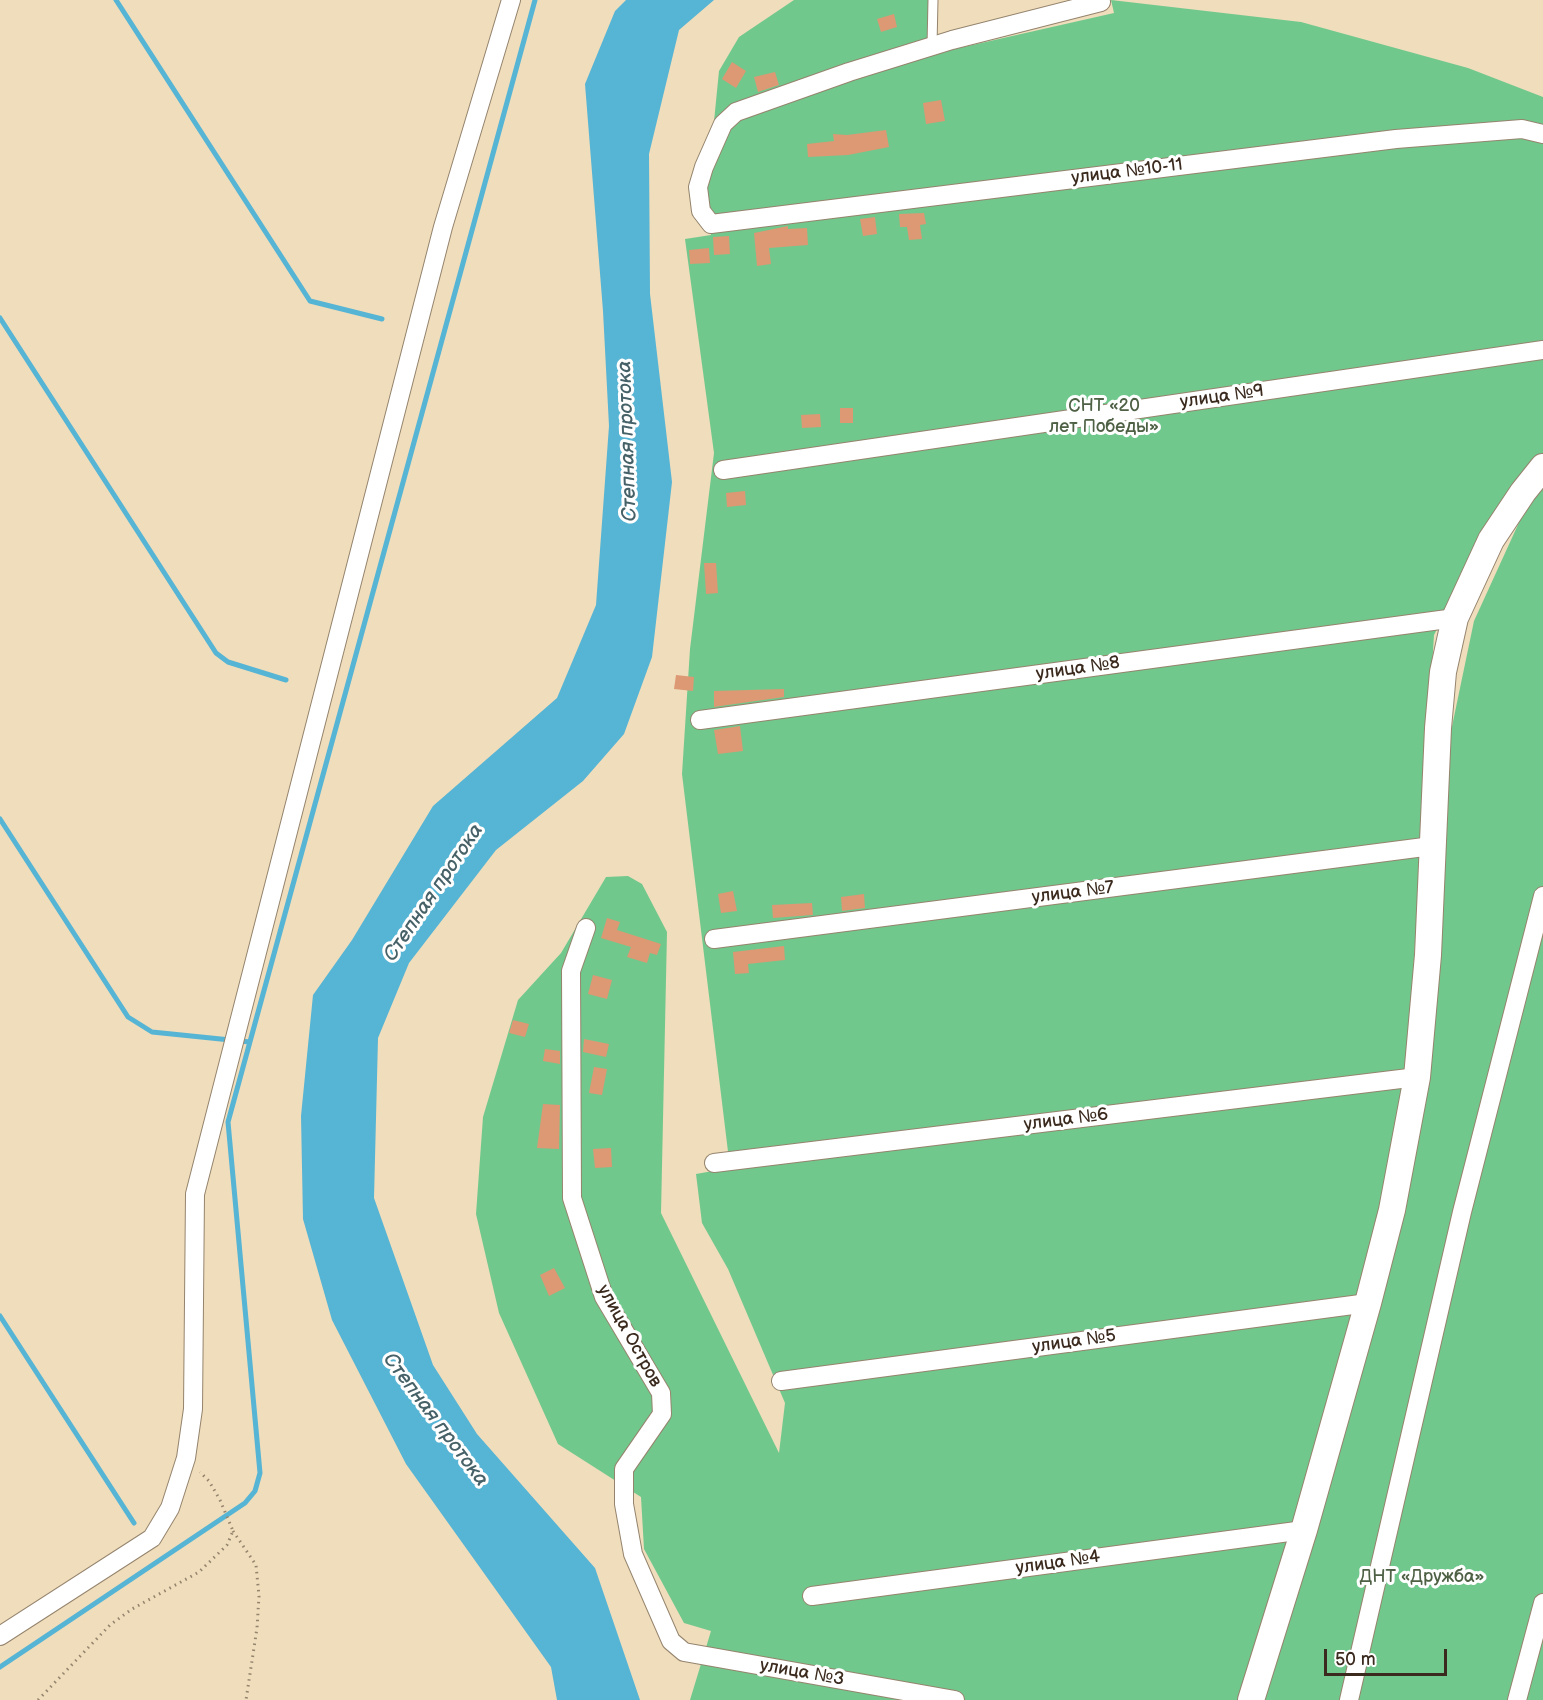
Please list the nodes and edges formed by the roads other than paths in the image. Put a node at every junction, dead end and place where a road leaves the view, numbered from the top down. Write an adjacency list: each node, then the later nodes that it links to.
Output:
1 (511, 0): 22 (street)
2 (933, 0): 4 (lane)
3 (1101, 2): 4 (street)
4 (932, 46): 5 (street, улица №10-11)
5 (1543, 134)
6 (1543, 350): 8 (street, улица №9)
7 (1543, 467): 9 (street)
8 (723, 470)
9 (1455, 618): 10 (street, улица №8); 11 (street)
10 (700, 720)
11 (1431, 846): 14 (street, улица №7); 15 (street)
12 (1543, 896): 27 (street)
13 (586, 928): 23 (street, улица Остров)
14 (714, 939)
15 (1417, 1077): 16 (street, улица №6); 17 (street)
16 (714, 1163)
17 (1368, 1303): 18 (street, улица №5); 19 (street)
18 (781, 1381)
19 (1304, 1530): 20 (street, улица №4); 26 (street)
20 (812, 1596)
21 (1543, 1603): 28 (street)
22 (0, 1636)
23 (684, 1652): 24 (street, улица №3)
24 (906, 1696): 25 (street, улица №3)
25 (955, 1700)
26 (1251, 1700)
27 (1348, 1700)
28 (1517, 1700)

